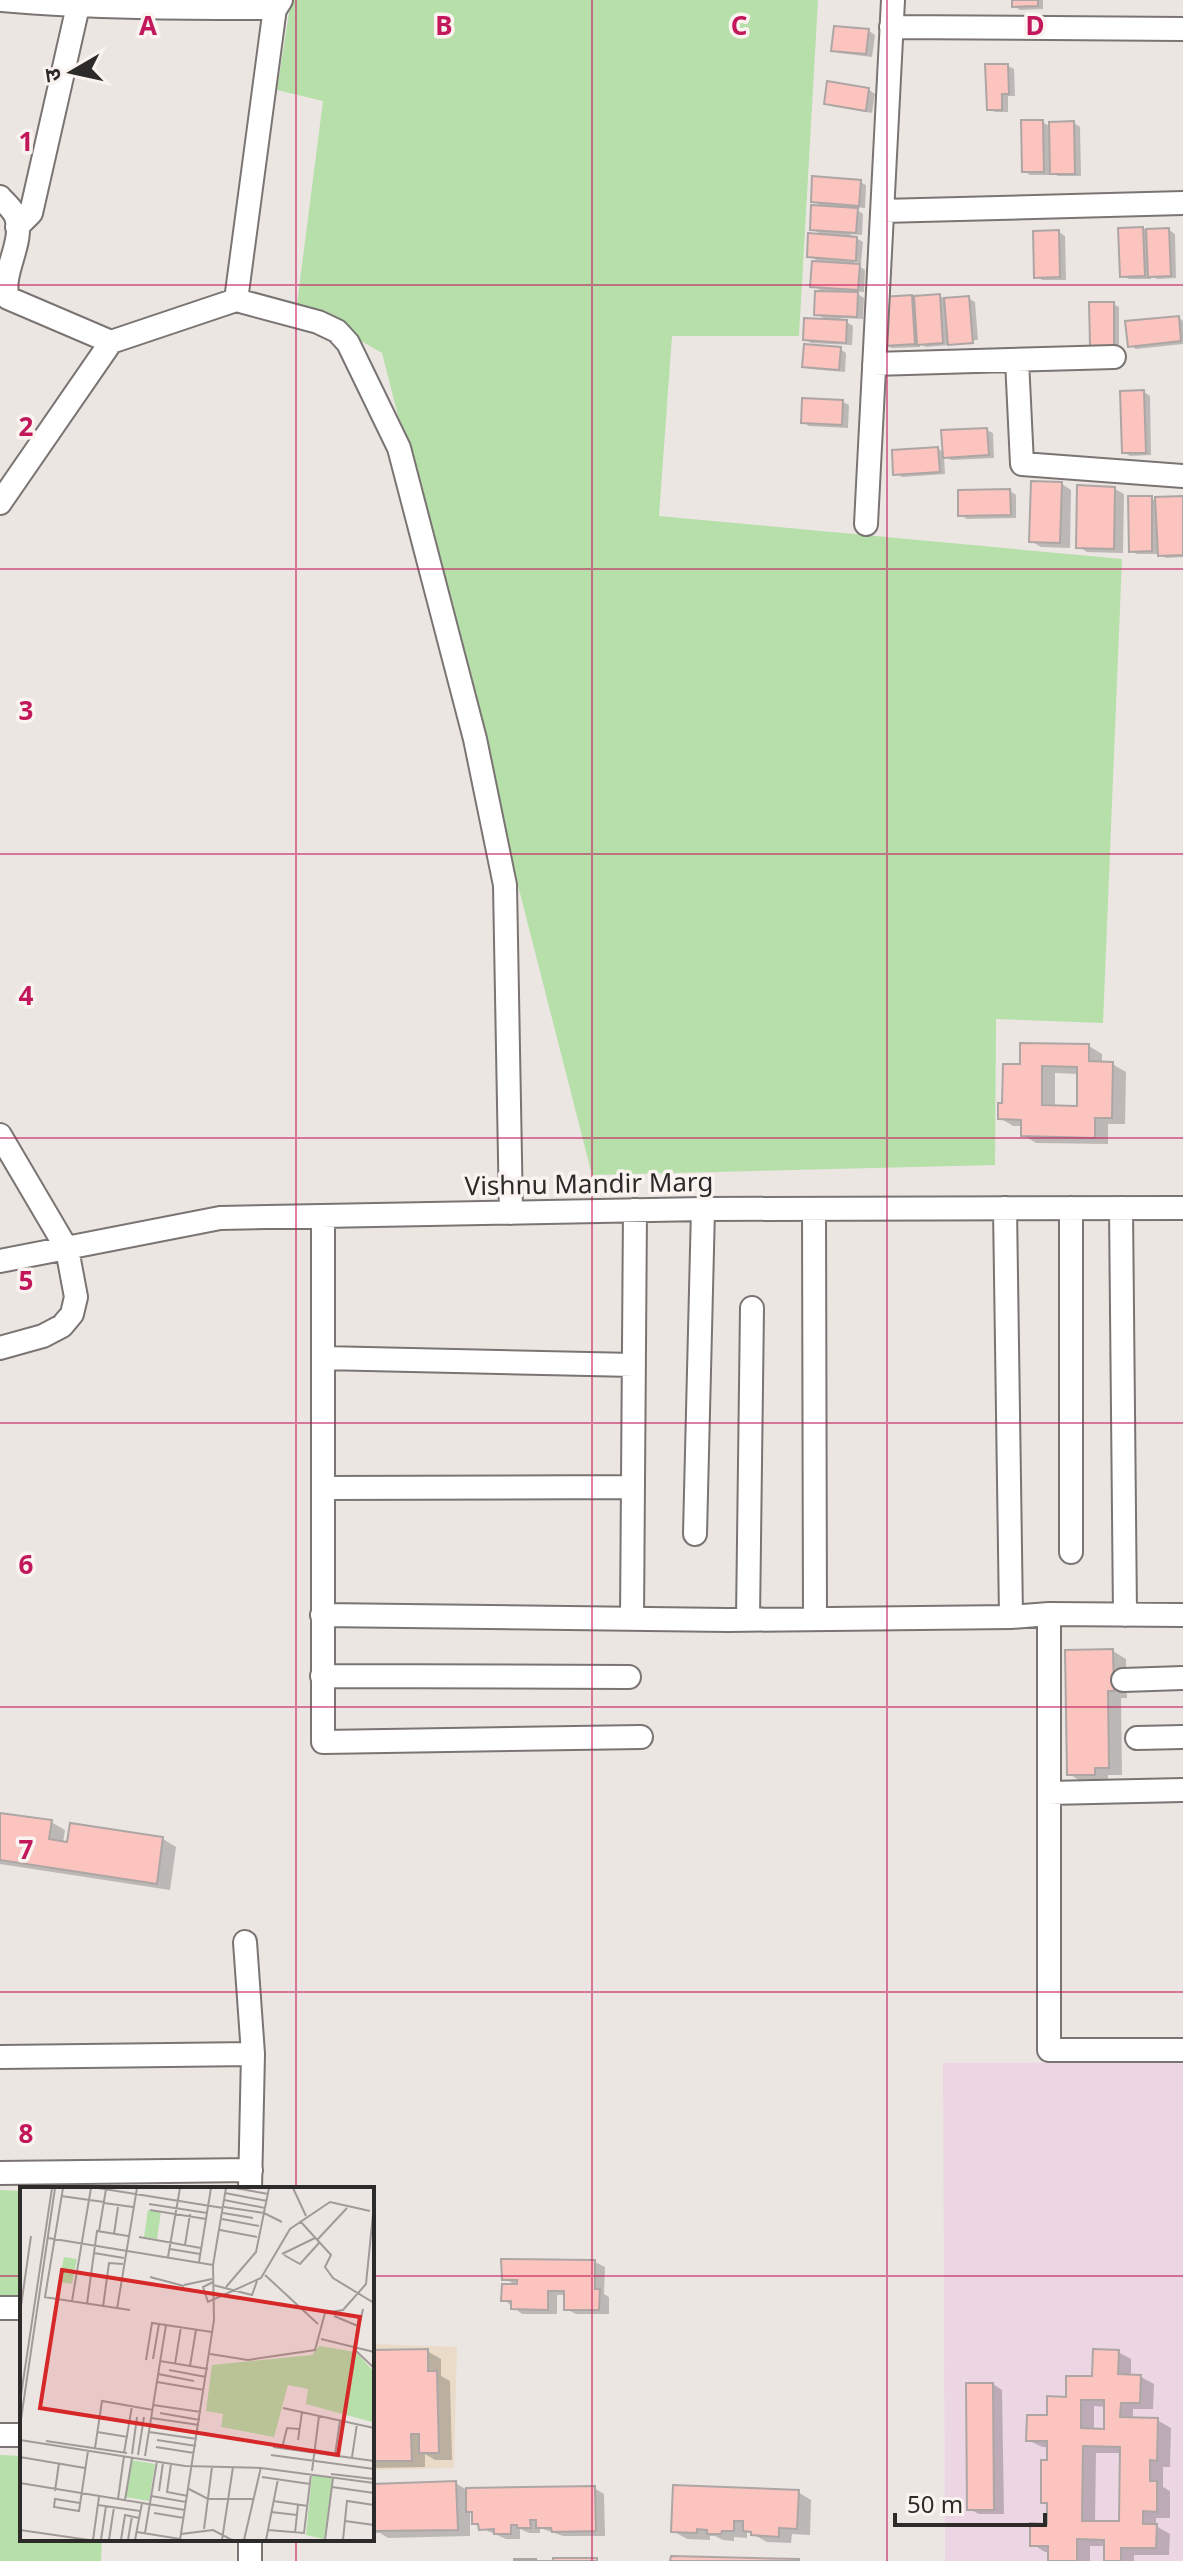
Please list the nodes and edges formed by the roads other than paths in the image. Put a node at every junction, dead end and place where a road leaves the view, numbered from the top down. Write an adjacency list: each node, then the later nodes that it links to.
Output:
1 (2, 0): 4 (street)
2 (893, 0): 5 (street)
3 (278, 3): 4 (street); 12 (street)
4 (78, 6): 10 (street)
5 (891, 27): 6 (street); 9 (street)
6 (1183, 29)
7 (0, 197): 10 (street)
8 (1183, 203): 9 (street)
9 (882, 211): 16 (street)
10 (17, 227): 11 (street)
11 (1, 287): 13 (street)
12 (236, 300): 13 (street); 28 (street)
13 (111, 342): 18 (street)
14 (1114, 357): 15 (street)
15 (1017, 360): 16 (street); 17 (street)
16 (874, 364): 19 (street)
17 (1183, 476)
18 (0, 503)
19 (866, 524)
20 (0, 1135): 30 (street)
21 (1005, 1208): 22 (street, Vishnu Mandir Marg); 26 (street, Vishnu Mandir Marg); 44 (street)
22 (1071, 1208): 23 (street, Vishnu Mandir Marg); 39 (street)
23 (1121, 1208): 24 (street, Vishnu Mandir Marg); 42 (street)
24 (1183, 1208)
25 (703, 1209): 26 (street, Vishnu Mandir Marg); 27 (street, Vishnu Mandir Marg); 38 (street)
26 (814, 1209): 47 (street)
27 (635, 1210): 28 (street, Vishnu Mandir Marg); 35 (street)
28 (511, 1213): 29 (street, Vishnu Mandir Marg)
29 (323, 1216): 30 (street, Vishnu Mandir Marg); 34 (street)
30 (67, 1249): 31 (street, Vishnu Mandir Marg); 33 (street)
31 (0, 1261)
32 (752, 1308): 46 (street)
33 (0, 1348)
34 (323, 1358): 35 (street); 37 (street)
35 (634, 1365): 36 (street)
36 (633, 1487): 37 (street); 45 (street)
37 (323, 1488): 41 (street)
38 (695, 1534)
39 (1071, 1552)
40 (1049, 1614): 42 (street); 44 (street); 56 (street)
41 (322, 1615): 45 (street); 48 (street)
42 (1125, 1615): 43 (street)
43 (1183, 1615)
44 (1011, 1617): 47 (street)
45 (632, 1619): 46 (street)
46 (748, 1619): 47 (street)
47 (815, 1619)
48 (322, 1676): 49 (street); 52 (street)
49 (629, 1677)
50 (1183, 1678): 51 (street)
51 (1123, 1680)
52 (641, 1737)
53 (1183, 1737): 54 (street)
54 (1137, 1738)
55 (1183, 1790): 56 (street)
56 (1049, 1793): 58 (street)
57 (245, 1942): 59 (street)
58 (1183, 2050)
59 (253, 2054): 60 (street); 62 (street)
60 (0, 2057)
61 (0, 2173): 62 (street)
62 (251, 2179)

